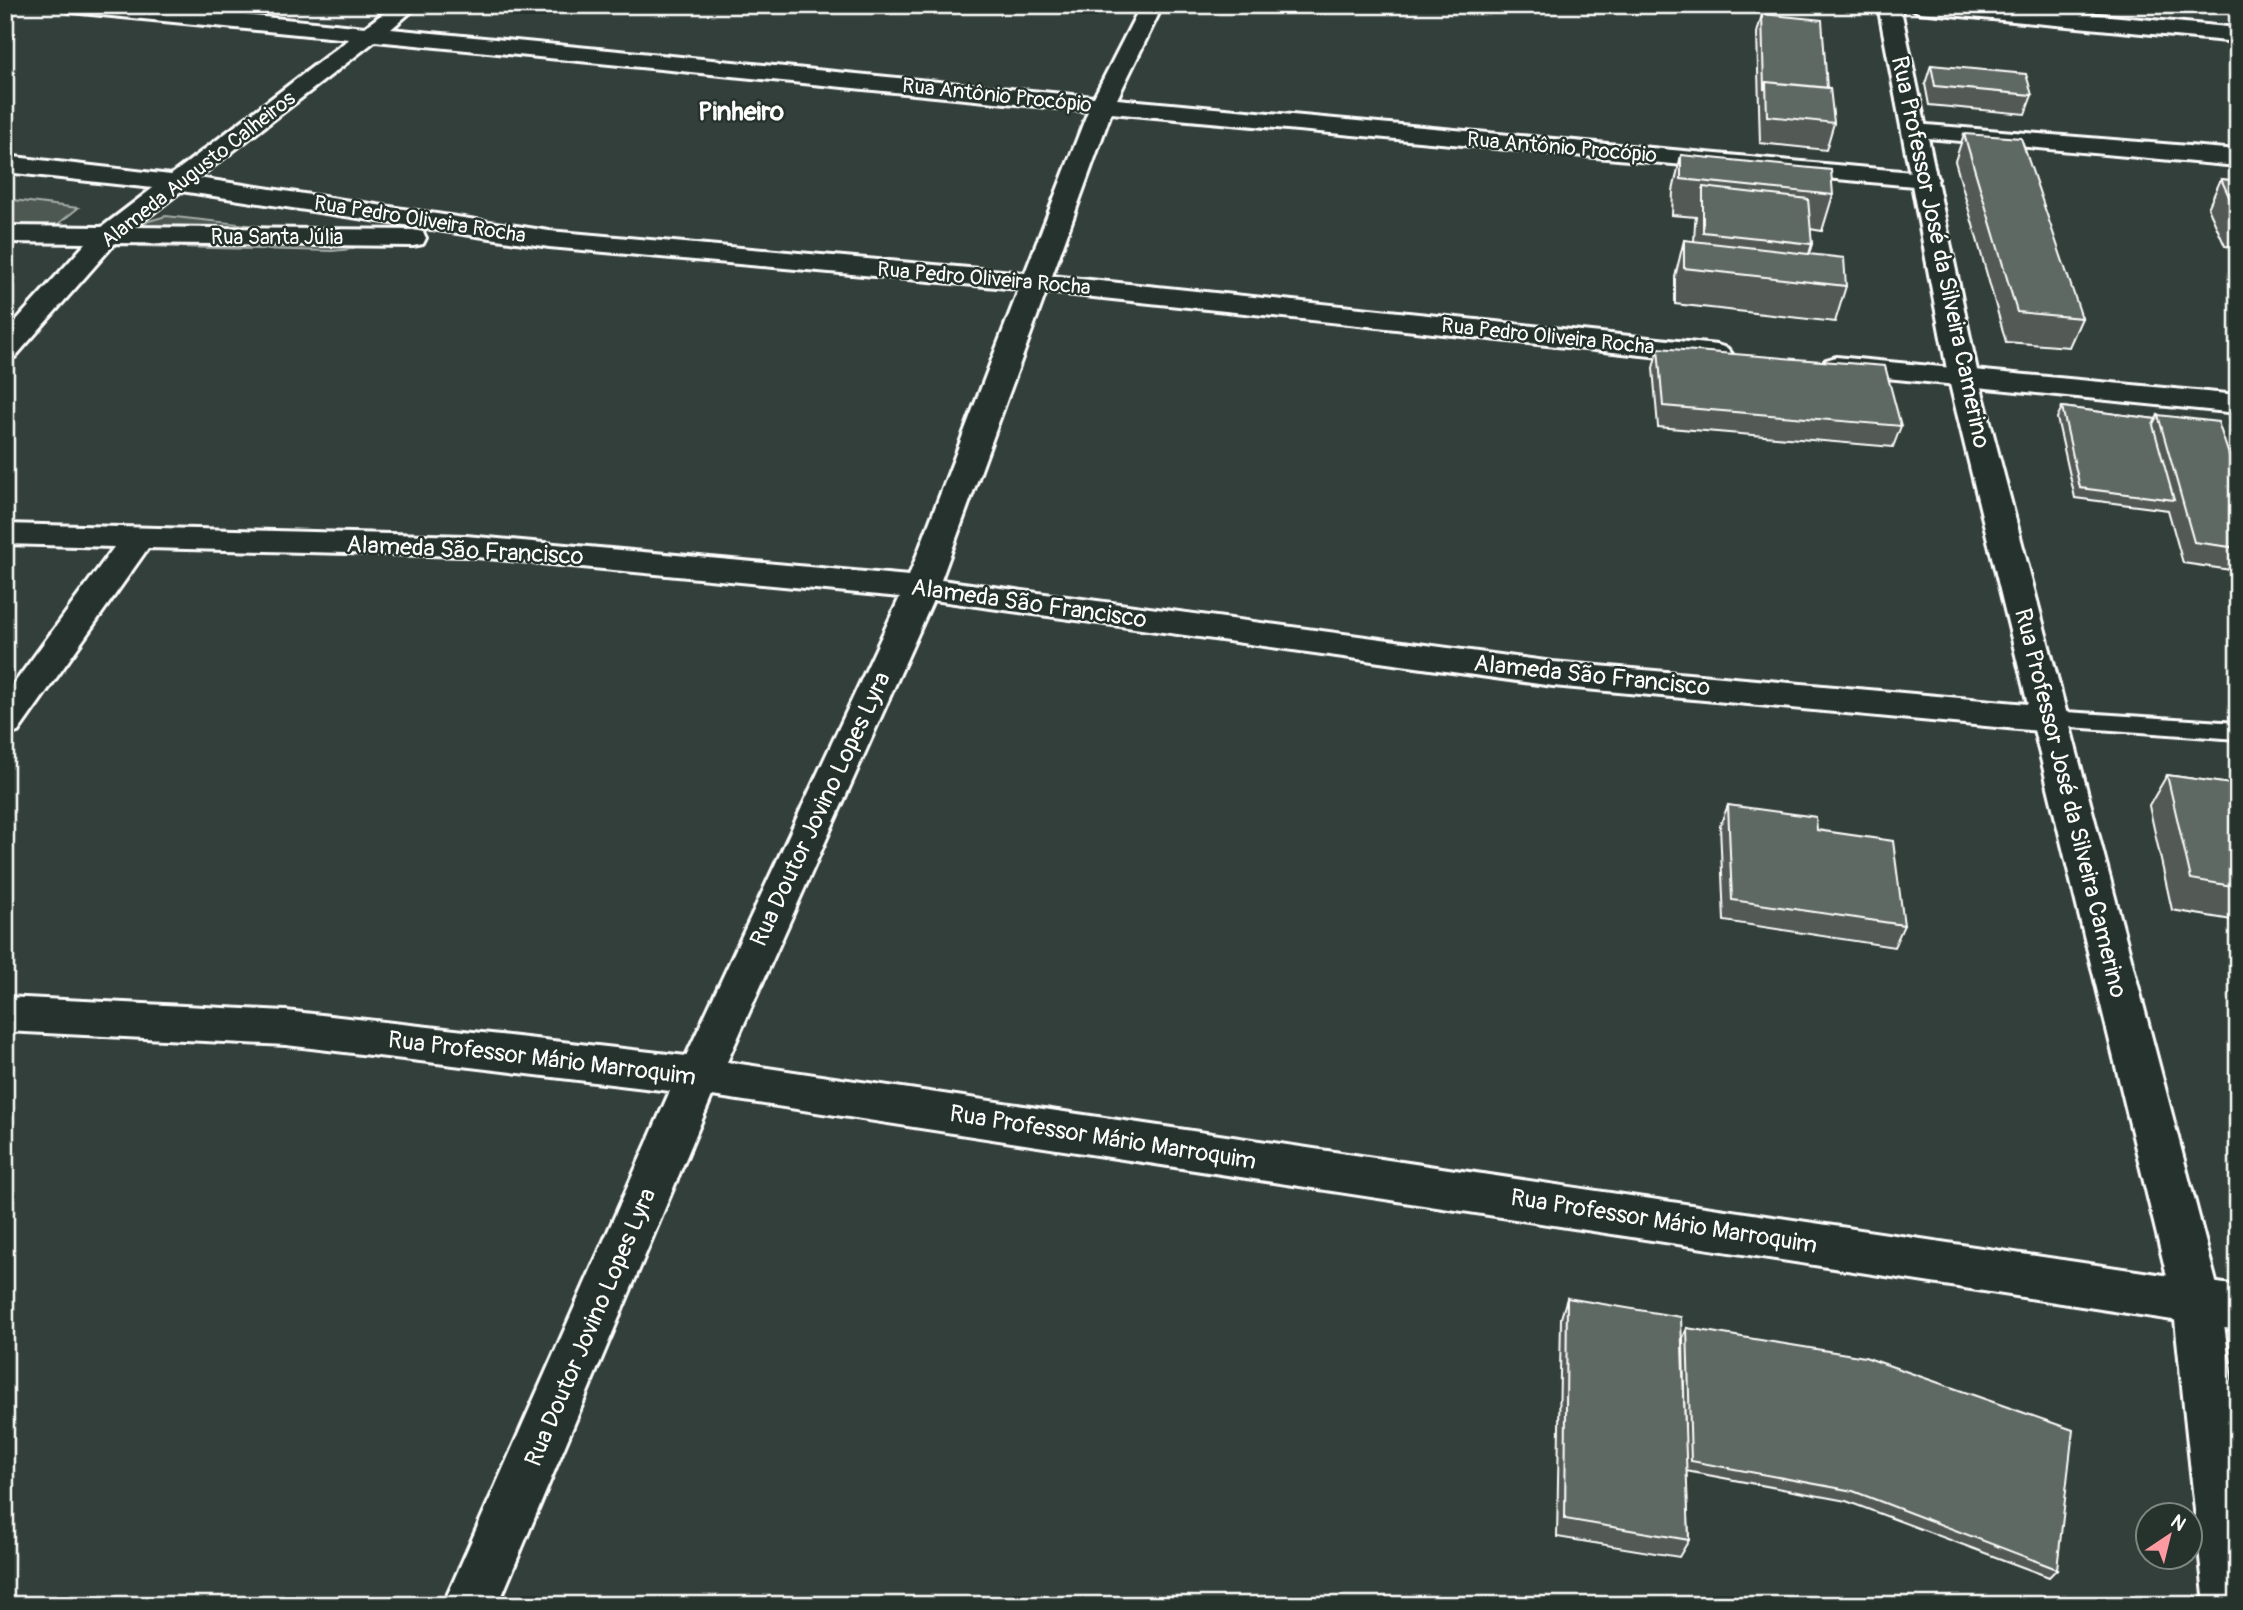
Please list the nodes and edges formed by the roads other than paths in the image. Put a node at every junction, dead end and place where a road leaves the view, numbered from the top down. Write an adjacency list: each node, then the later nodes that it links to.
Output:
1 (70, 5): 6 (street, Rua Antônio Procópio)
2 (408, 5): 6 (street, Alameda Augusto Calheiros)
3 (1153, 5): 8 (street, Rua Doutor Jovino Lopes Lyra)
4 (1889, 5): 9 (street, Rua Professor José da Silveira Camerino)
5 (1918, 5): 7 (street)
6 (375, 33): 8 (street, Rua Antônio Procópio); 13 (street, Alameda Augusto Calheiros)
7 (2238, 35)
8 (1102, 105): 12 (street, Rua Antônio Procópio); 17 (street, Rua Doutor Jovino Lopes Lyra)
9 (1914, 131): 10 (street); 12 (street, Rua Professor José da Silveira Camerino)
10 (2238, 158)
11 (5, 164): 13 (street, Rua Pedro Oliveira Rocha)
12 (1925, 179): 21 (street, Rua Professor José da Silveira Camerino)
13 (177, 183): 15 (street, Alameda Augusto Calheiros); 16 (street, Rua Pedro Oliveira Rocha)
14 (5, 234): 15 (street, Rua Santa Júlia)
15 (107, 236): 16 (street, Rua Santa Júlia); 18 (street, Alameda Augusto Calheiros)
16 (549, 239): 17 (street, Rua Pedro Oliveira Rocha)
17 (1034, 282): 19 (street, Rua Pedro Oliveira Rocha); 25 (street, Rua Doutor Jovino Lopes Lyra)
18 (5, 351)
19 (1742, 356)
20 (1811, 363): 21 (street)
21 (1964, 380): 22 (street); 26 (street, Rua Professor José da Silveira Camerino)
22 (2238, 404)
23 (5, 534): 24 (street, Alameda São Francisco)
24 (137, 538): 25 (street, Alameda São Francisco); 27 (street)
25 (921, 588): 26 (street, Alameda São Francisco); 30 (street, Rua Doutor Jovino Lopes Lyra)
26 (2050, 719): 28 (lane); 31 (street, Rua Professor José da Silveira Camerino)
27 (5, 723)
28 (2238, 731)
29 (5, 1014): 30 (street, Rua Professor Mário Marroquim)
30 (699, 1076): 31 (street, Rua Professor Mário Marroquim); 32 (street, Rua Doutor Jovino Lopes Lyra)
31 (2217, 1305): 33 (street, Rua Professor José da Silveira Camerino)
32 (470, 1605)
33 (2232, 1605)

